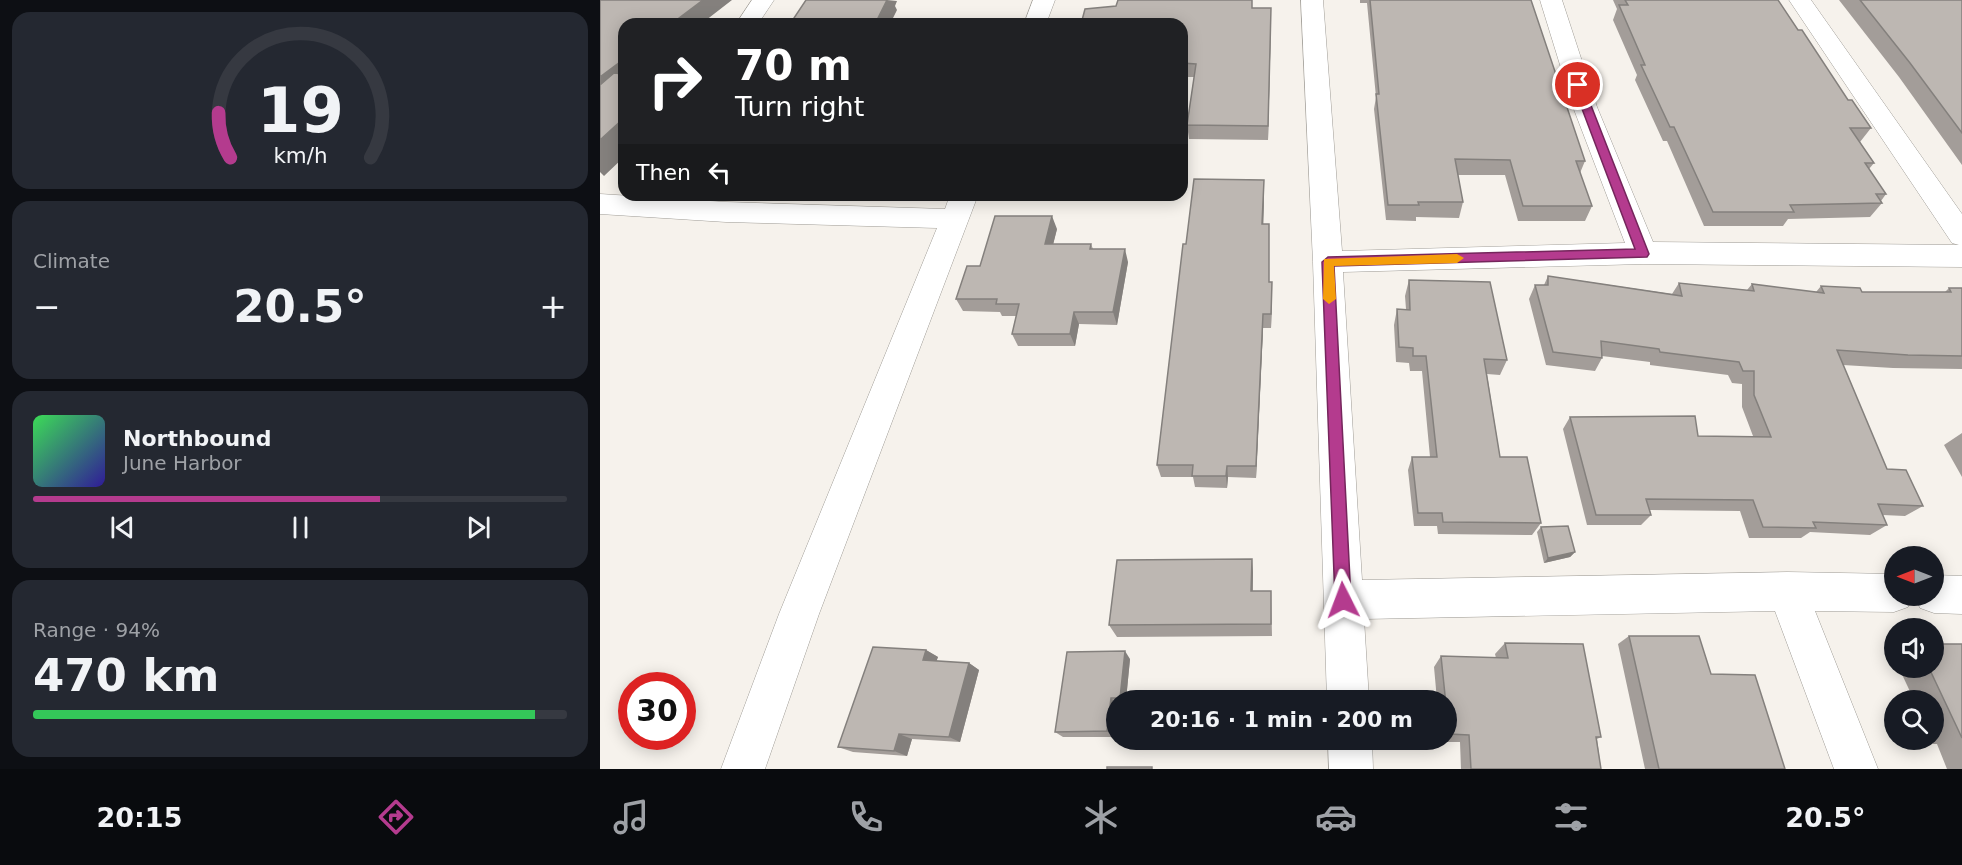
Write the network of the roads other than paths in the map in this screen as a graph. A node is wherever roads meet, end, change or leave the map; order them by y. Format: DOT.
graph roads {
  1 [pos="763,0"];
  2 [pos="1044,0"];
  3 [pos="1312,0"];
  4 [pos="1551,0"];
  5 [pos="1800,0"];
  6 [pos="751,18"];
  7 [pos="1037,18"];
  8 [pos="613,201"];
  9 [pos="959,207"];
  10 [pos="1962,236"];
  11 [pos="1643,254"];
  12 [pos="1962,256"];
  13 [pos="1328,262"];
  14 [pos="1787,591"];
  15 [pos="1884,593"];
  16 [pos="1944,594"];
  17 [pos="1962,595"];
  18 [pos="1343,600"];
  19 [pos="1348,690"];
  20 [pos="1351,750"];
  21 [pos="743,769"];
  22 [pos="1352,769"];
  23 [pos="1856,769"];
  1 -- 6 [label="street"];
  2 -- 7 [label="street"];
  3 -- 13 [label="street"];
  4 -- 11 [label="street"];
  5 -- 10 [label="street"];
  8 -- 9 [label="street"];
  9 -- 21 [label="street"];
  11 -- 12 [label="street"];
  11 -- 13 [label="street"];
  13 -- 18 [label="street"];
  14 -- 15 [label="street"];
  14 -- 18 [label="street"];
  14 -- 23 [label="street"];
  16 -- 17 [label="street"];
  18 -- 19 [label="street"];
  20 -- 22 [label="street"];
}
